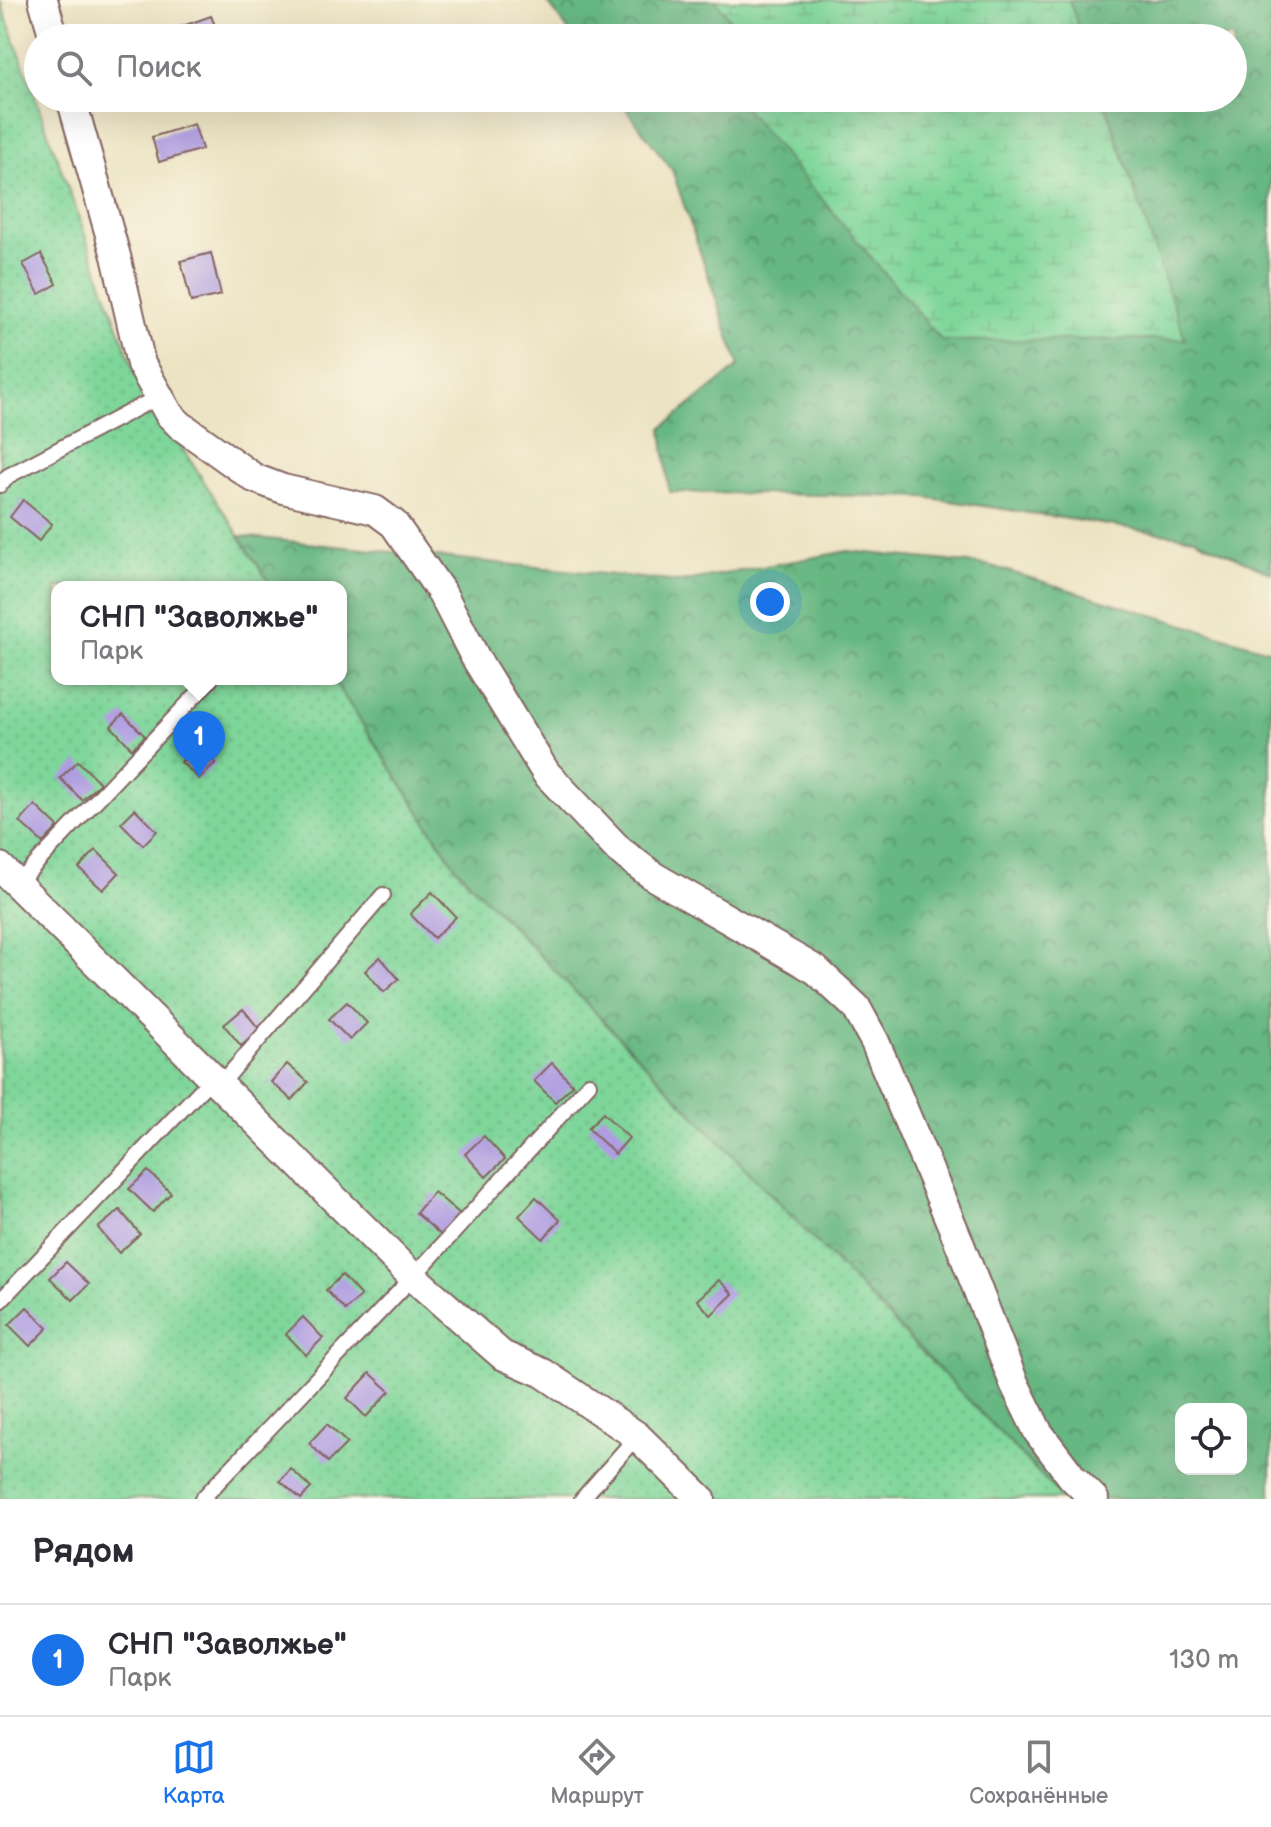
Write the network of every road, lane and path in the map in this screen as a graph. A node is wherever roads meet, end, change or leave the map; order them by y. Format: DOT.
graph roads {
  1 [pos="43,0"];
  2 [pos="50,24"];
  3 [pos="75,112"];
  4 [pos="160,396"];
  5 [pos="0,485"];
  6 [pos="205,685"];
  7 [pos="5,874"];
  8 [pos="383,895"];
  9 [pos="217,1080"];
  10 [pos="589,1084"];
  11 [pos="413,1277"];
  12 [pos="0,1301"];
  13 [pos="637,1436"];
  14 [pos="202,1499"];
  15 [pos="582,1499"];
  16 [pos="701,1499"];
  17 [pos="1094,1499"];
  1 -- 2 [label="street"];
  3 -- 4 [label="street"];
  4 -- 5 [label="lane"];
  4 -- 17 [label="street"];
  6 -- 7 [label="lane"];
  7 -- 9 [label="street"];
  8 -- 9 [label="lane"];
  9 -- 11 [label="street"];
  9 -- 12 [label="lane"];
  10 -- 11 [label="lane"];
  11 -- 13 [label="street"];
  11 -- 14 [label="lane"];
  13 -- 15 [label="lane"];
  13 -- 16 [label="street"];
}
